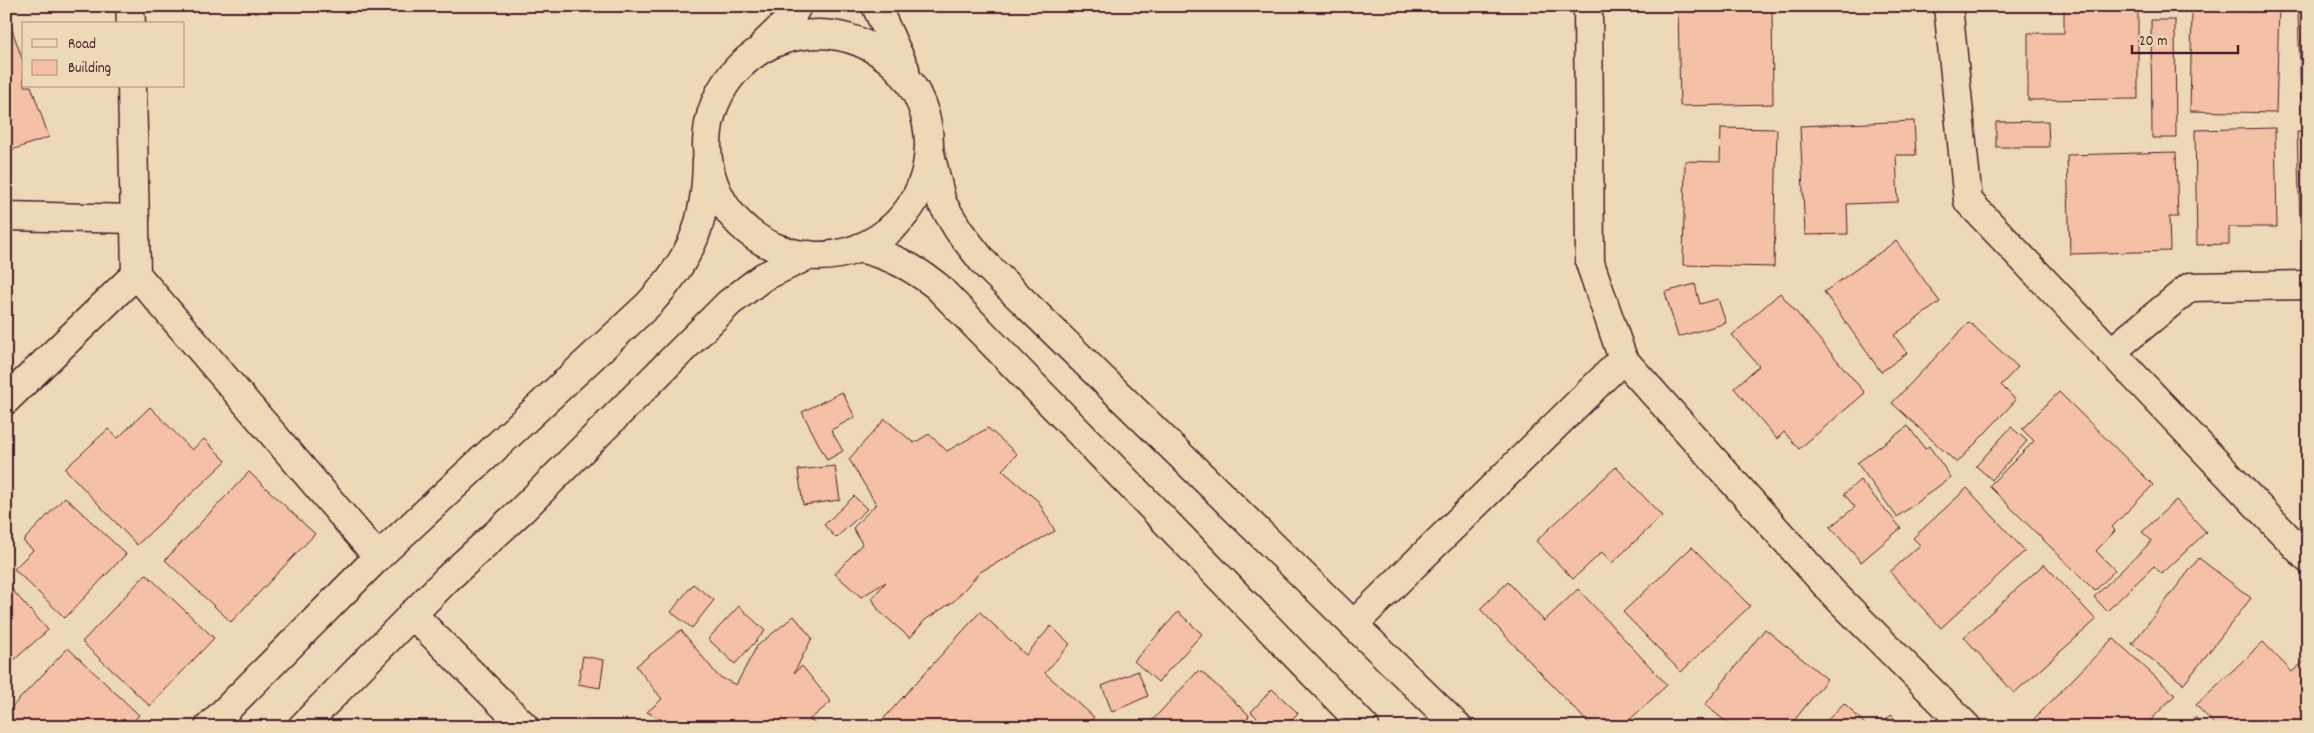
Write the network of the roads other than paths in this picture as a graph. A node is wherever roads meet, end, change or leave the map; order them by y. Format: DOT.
graph roads {
  1 [pos="130,6"];
  2 [pos="797,6"];
  3 [pos="876,6"];
  4 [pos="1588,6"];
  5 [pos="1948,6"];
  6 [pos="131,22"];
  7 [pos="756,52"];
  8 [pos="911,82"];
  9 [pos="132,88"];
  10 [pos="930,153"];
  11 [pos="707,160"];
  12 [pos="6,216"];
  13 [pos="135,219"];
  14 [pos="858,248"];
  15 [pos="809,255"];
  16 [pos="136,274"];
  17 [pos="2308,285"];
  18 [pos="2111,352"];
  19 [pos="1623,359"];
  20 [pos="6,400"];
  21 [pos="378,557"];
  22 [pos="2308,560"];
  23 [pos="412,614"];
  24 [pos="1354,624"];
  25 [pos="209,727"];
  26 [pos="302,727"];
  27 [pos="525,727"];
  28 [pos="1365,727"];
  29 [pos="1458,727"];
  30 [pos="1967,727"];
  1 -- 6 [label="street"];
  2 -- 7 [label="street"];
  3 -- 8 [label="street"];
  4 -- 19 [label="street"];
  5 -- 18 [label="street"];
  7 -- 8 [label="street"];
  7 -- 11 [label="street"];
  8 -- 10 [label="street"];
  9 -- 13 [label="street"];
  10 -- 14 [label="street"];
  10 -- 24 [label="street"];
  11 -- 15 [label="street"];
  11 -- 21 [label="street"];
  12 -- 13 [label="street"];
  13 -- 16 [label="street"];
  14 -- 15 [label="street"];
  14 -- 28 [label="street"];
  15 -- 23 [label="street"];
  16 -- 20 [label="street"];
  16 -- 21 [label="street"];
  17 -- 18 [label="street"];
  18 -- 22 [label="street"];
  19 -- 24 [label="street"];
  19 -- 30 [label="street"];
  21 -- 25 [label="street"];
  23 -- 26 [label="street"];
  23 -- 27 [label="street"];
  24 -- 29 [label="street"];
}
